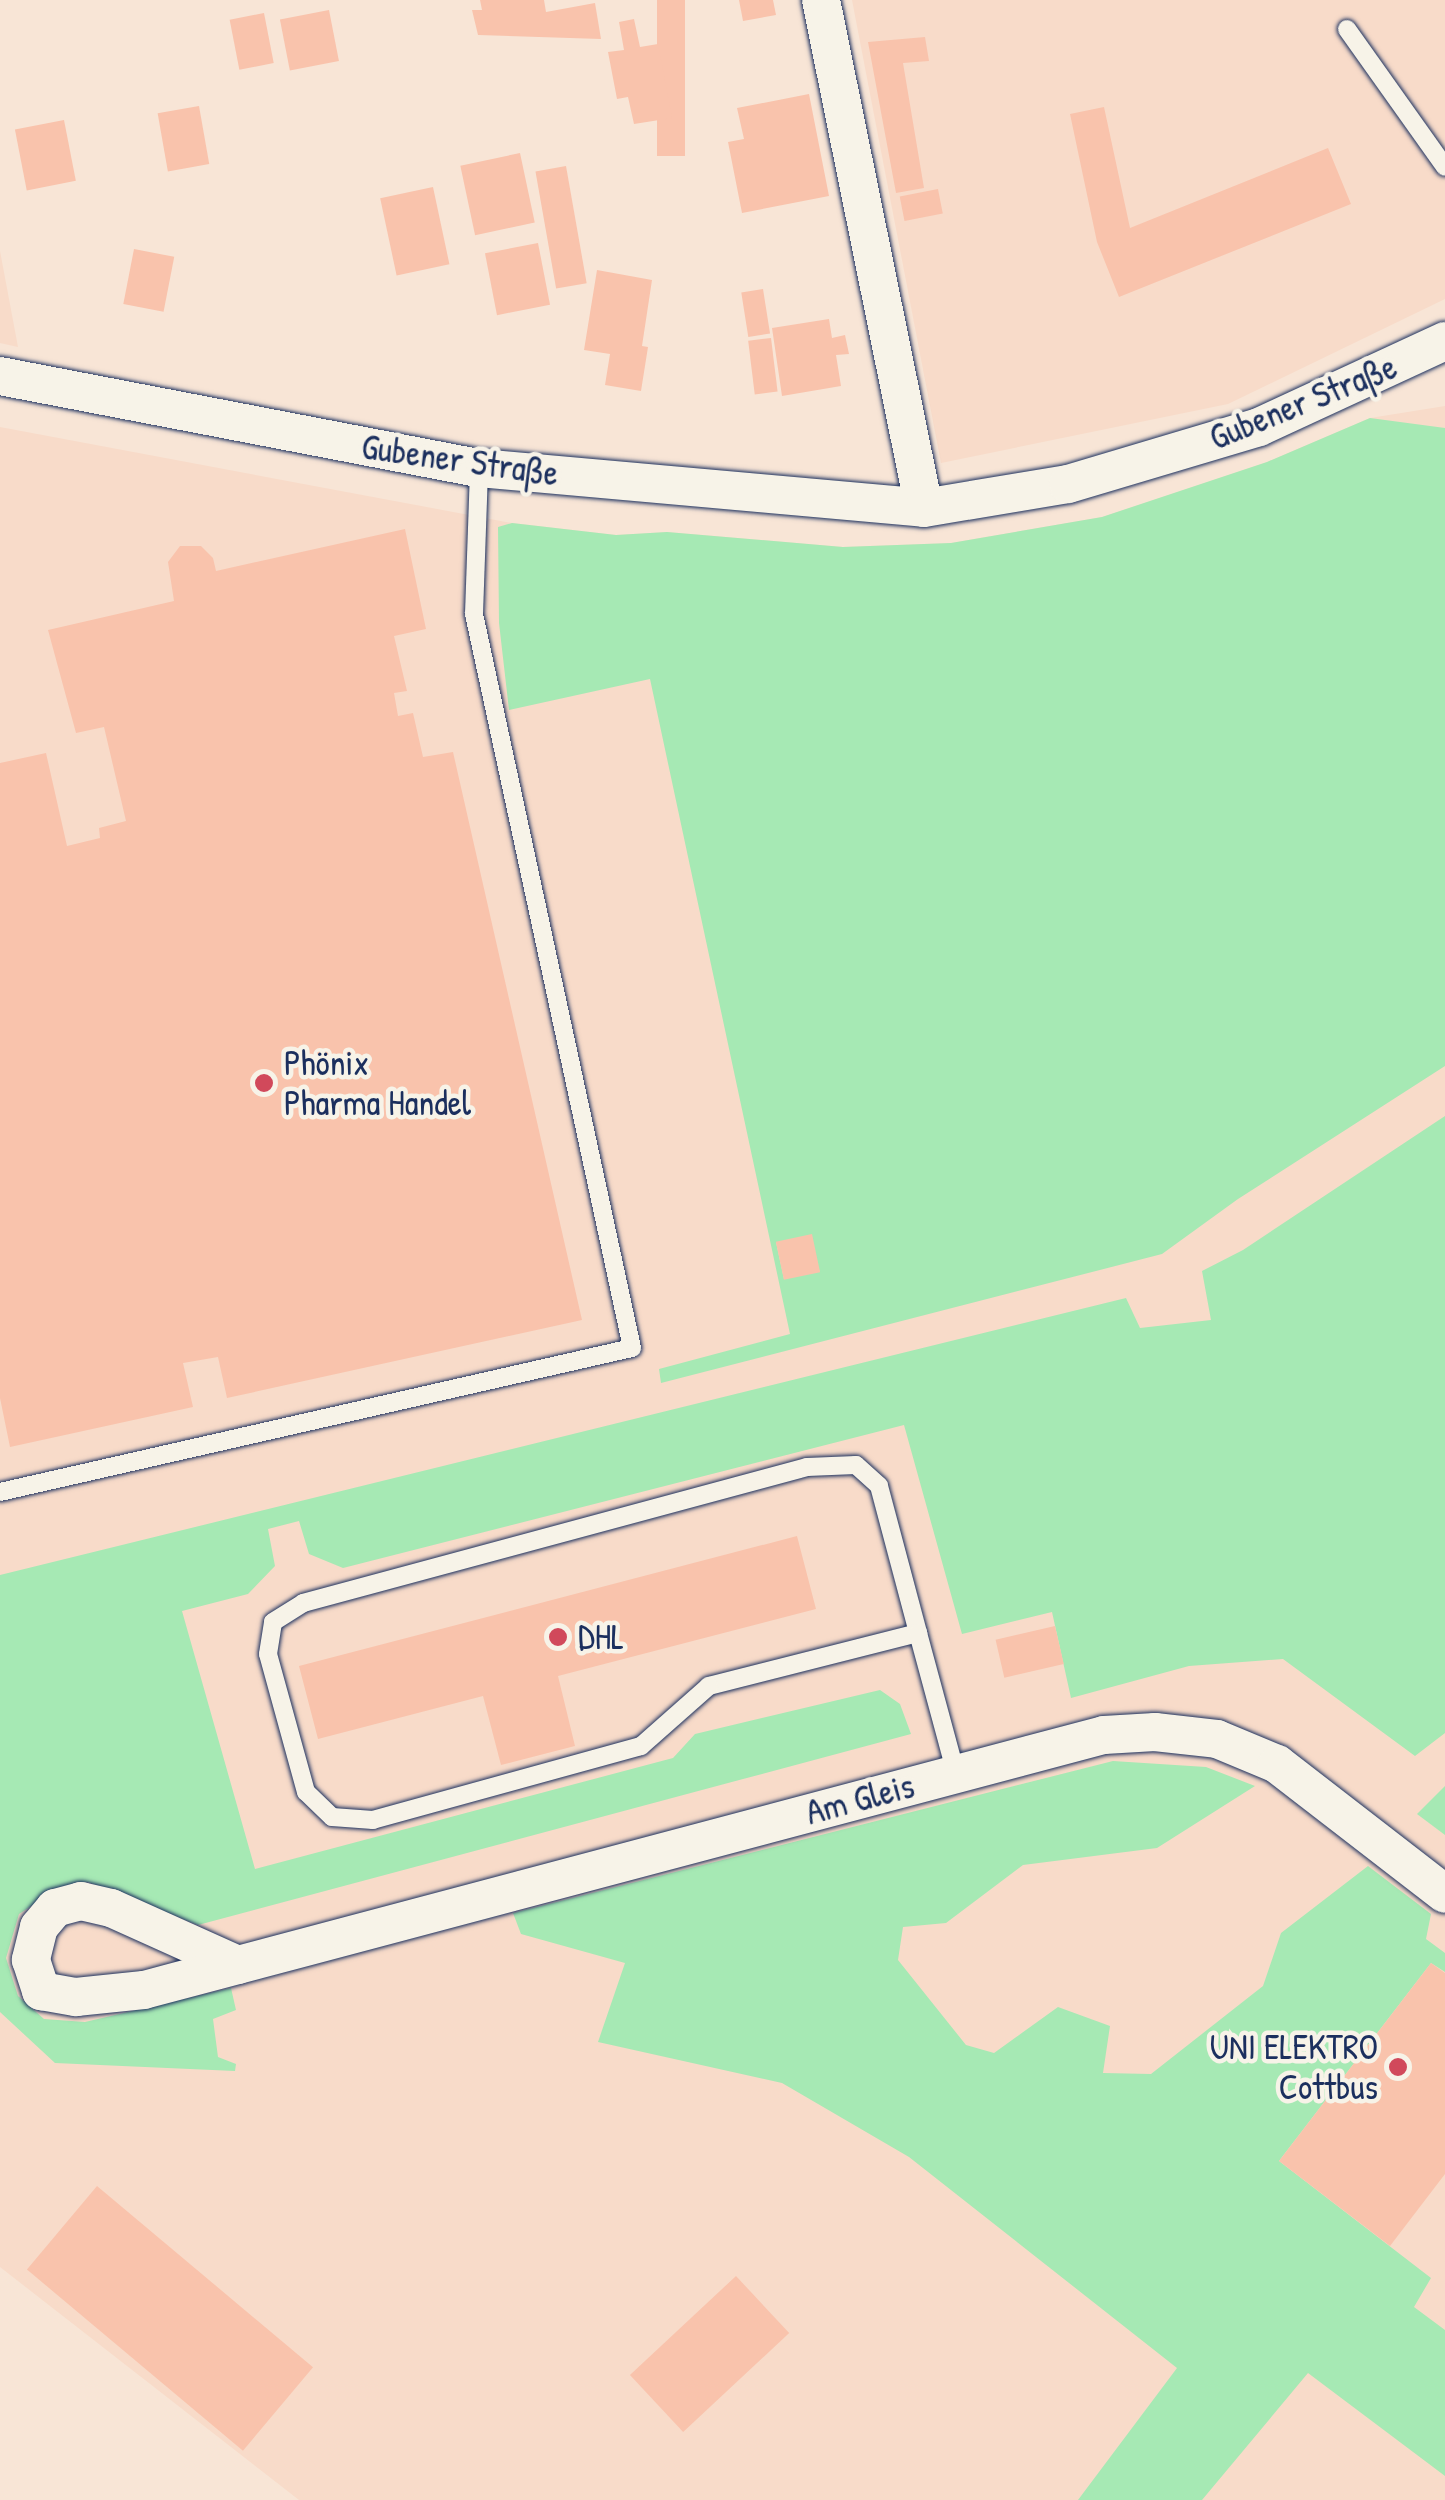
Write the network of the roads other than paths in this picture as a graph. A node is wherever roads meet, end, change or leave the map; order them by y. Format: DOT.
graph roads {
  1 [pos="821,0"];
  2 [pos="1346,29"];
  3 [pos="1445,168"];
  4 [pos="1445,341"];
  5 [pos="0,376"];
  6 [pos="479,468"];
  7 [pos="924,508"];
  8 [pos="0,1492"];
  9 [pos="918,1633"];
  10 [pos="956,1774"];
  11 [pos="1445,1894"];
  12 [pos="238,1964"];
  1 -- 7 [label="street"];
  2 -- 3 [label="lane"];
  4 -- 7 [label="street, Gubener Straße"];
  5 -- 6 [label="street, Gubener Straße"];
  6 -- 7 [label="street, Gubener Straße"];
  6 -- 8 [label="lane"];
  9 -- 9 [label="lane"];
  9 -- 10 [label="lane"];
  10 -- 11 [label="street, Am Gleis"];
  10 -- 12 [label="street, Am Gleis"];
  12 -- 12 [label="street, Am Gleis"];
}
